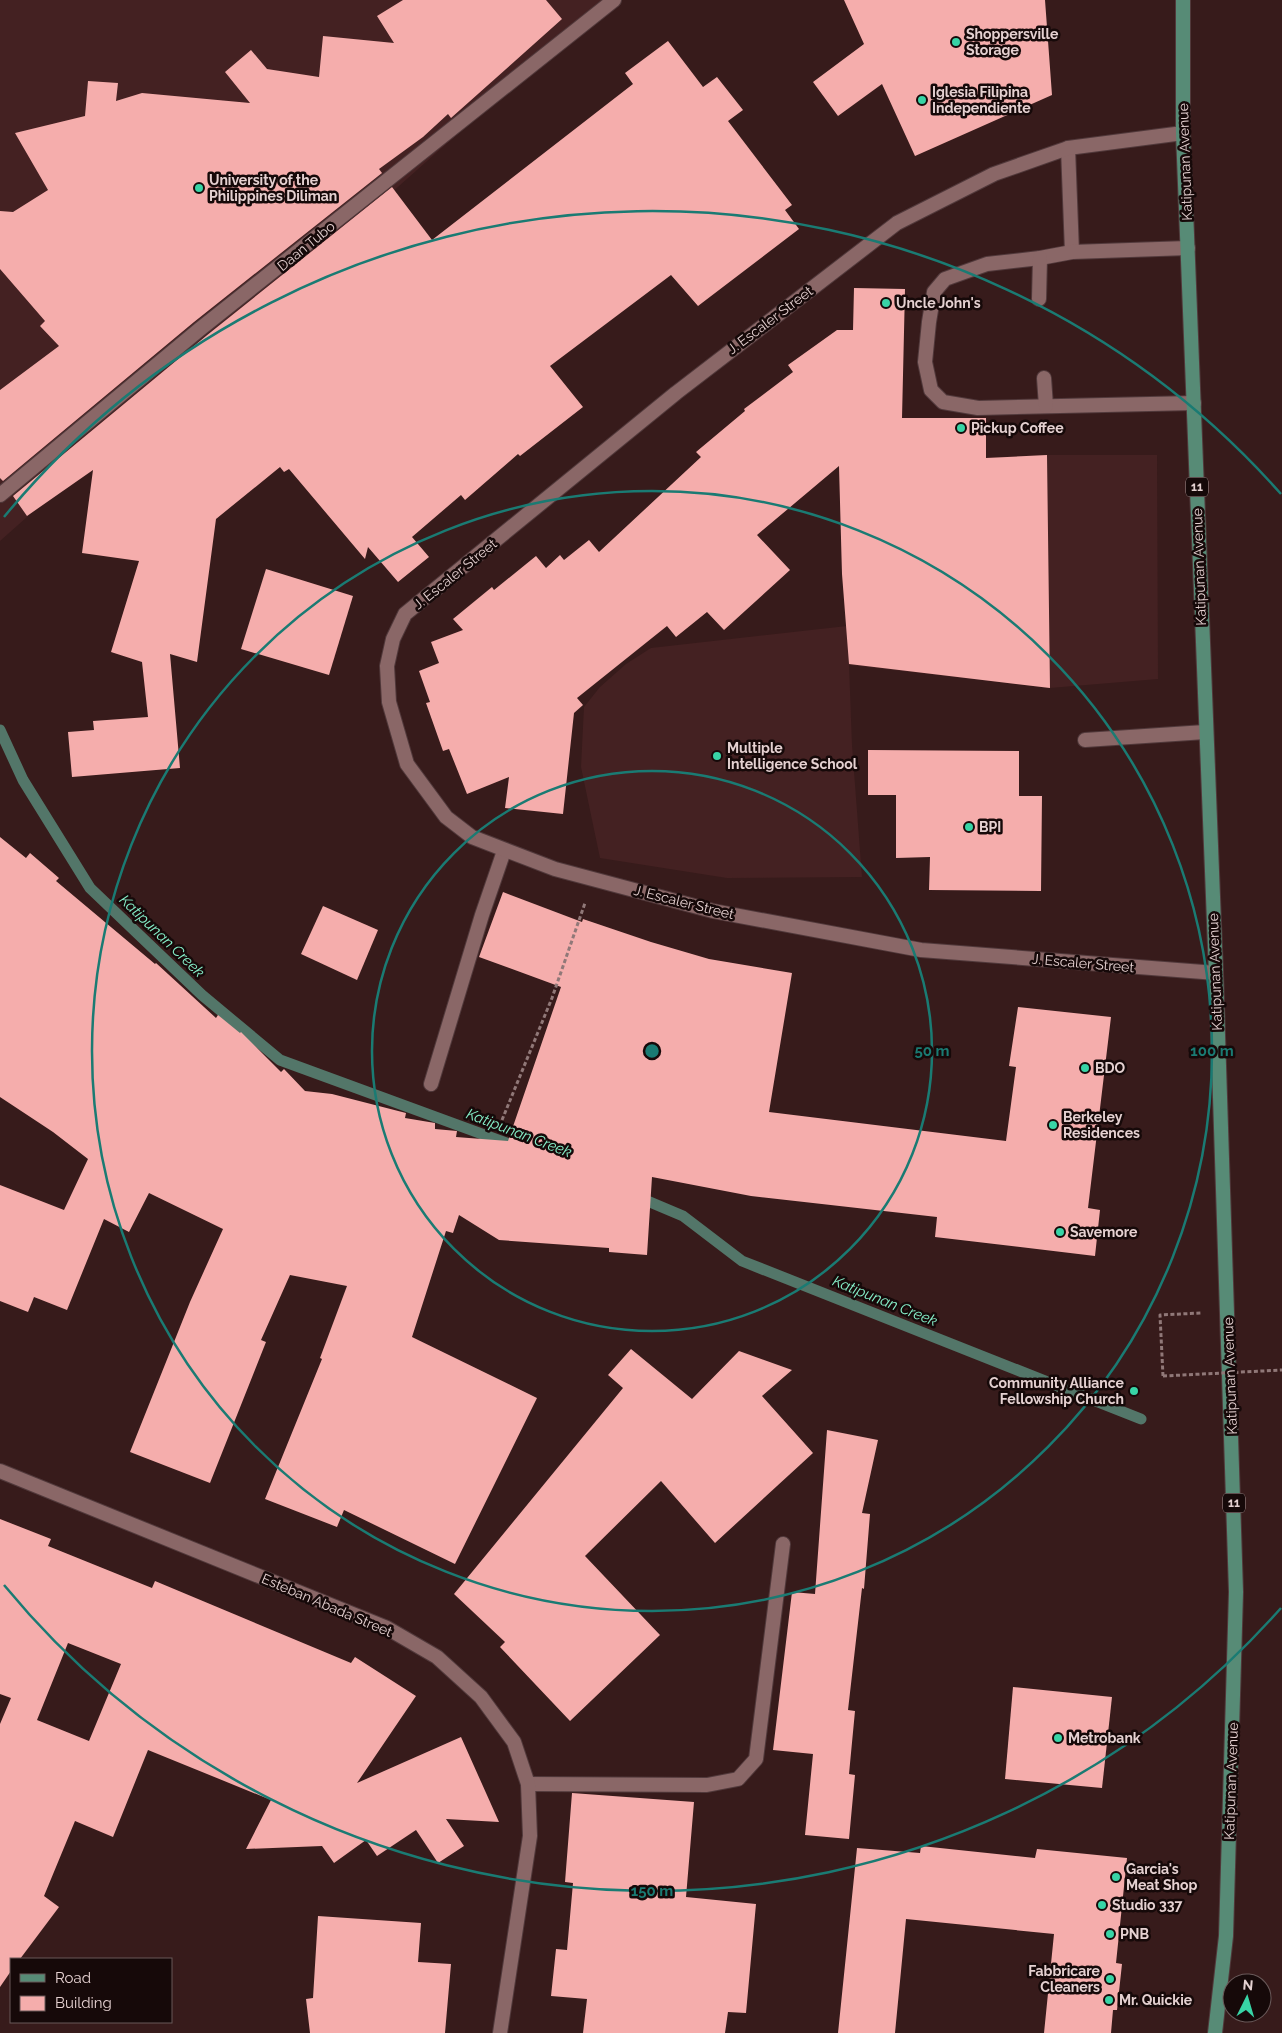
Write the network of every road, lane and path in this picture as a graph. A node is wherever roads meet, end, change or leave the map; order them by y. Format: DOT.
graph roads {
  1 [pos="614,0"];
  2 [pos="1183,0"];
  3 [pos="1183,133"];
  4 [pos="1068,148"];
  5 [pos="1188,248"];
  6 [pos="1072,252"];
  7 [pos="1040,258"];
  8 [pos="1039,299"];
  9 [pos="1044,378"];
  10 [pos="1194,403"];
  11 [pos="1046,406"];
  12 [pos="0,495"];
  13 [pos="1204,732"];
  14 [pos="1085,740"];
  15 [pos="504,851"];
  16 [pos="594,878"];
  17 [pos="1216,973"];
  18 [pos="431,1084"];
  19 [pos="502,1120"];
  20 [pos="1227,1312"];
  21 [pos="1282,1370"];
  22 [pos="0,1470"];
  23 [pos="783,1544"];
  24 [pos="528,1784"];
  25 [pos="500,2033"];
  26 [pos="1215,2033"];
  1 -- 12 [label="street, Daan Tubo"];
  2 -- 3 [label="main road, Katipunan Avenue / 11"];
  3 -- 4 [label="street, J. Escaler Street"];
  3 -- 5 [label="main road, Katipunan Avenue / 11"];
  4 -- 6 [label="street"];
  4 -- 15 [label="street, J. Escaler Street"];
  5 -- 6 [label="street"];
  5 -- 10 [label="main road, Katipunan Avenue / 11"];
  6 -- 7 [label="street"];
  7 -- 8 [label="street"];
  7 -- 11 [label="street"];
  9 -- 11 [label="street"];
  10 -- 11 [label="street"];
  10 -- 13 [label="main road, Katipunan Avenue / 11"];
  13 -- 14 [label="street"];
  13 -- 17 [label="main road, Katipunan Avenue / 11"];
  15 -- 16 [label="street, J. Escaler Street"];
  15 -- 18 [label="street"];
  16 -- 17 [label="street, J. Escaler Street"];
  16 -- 19 [label="path"];
  17 -- 20 [label="main road, Katipunan Avenue / 11"];
  20 -- 21 [label="path, bridge"];
  20 -- 26 [label="main road, Katipunan Avenue / 11"];
  22 -- 24 [label="street, Esteban Abada Street"];
  23 -- 24 [label="street"];
  24 -- 25 [label="street, Esteban Abada Street"];
}
